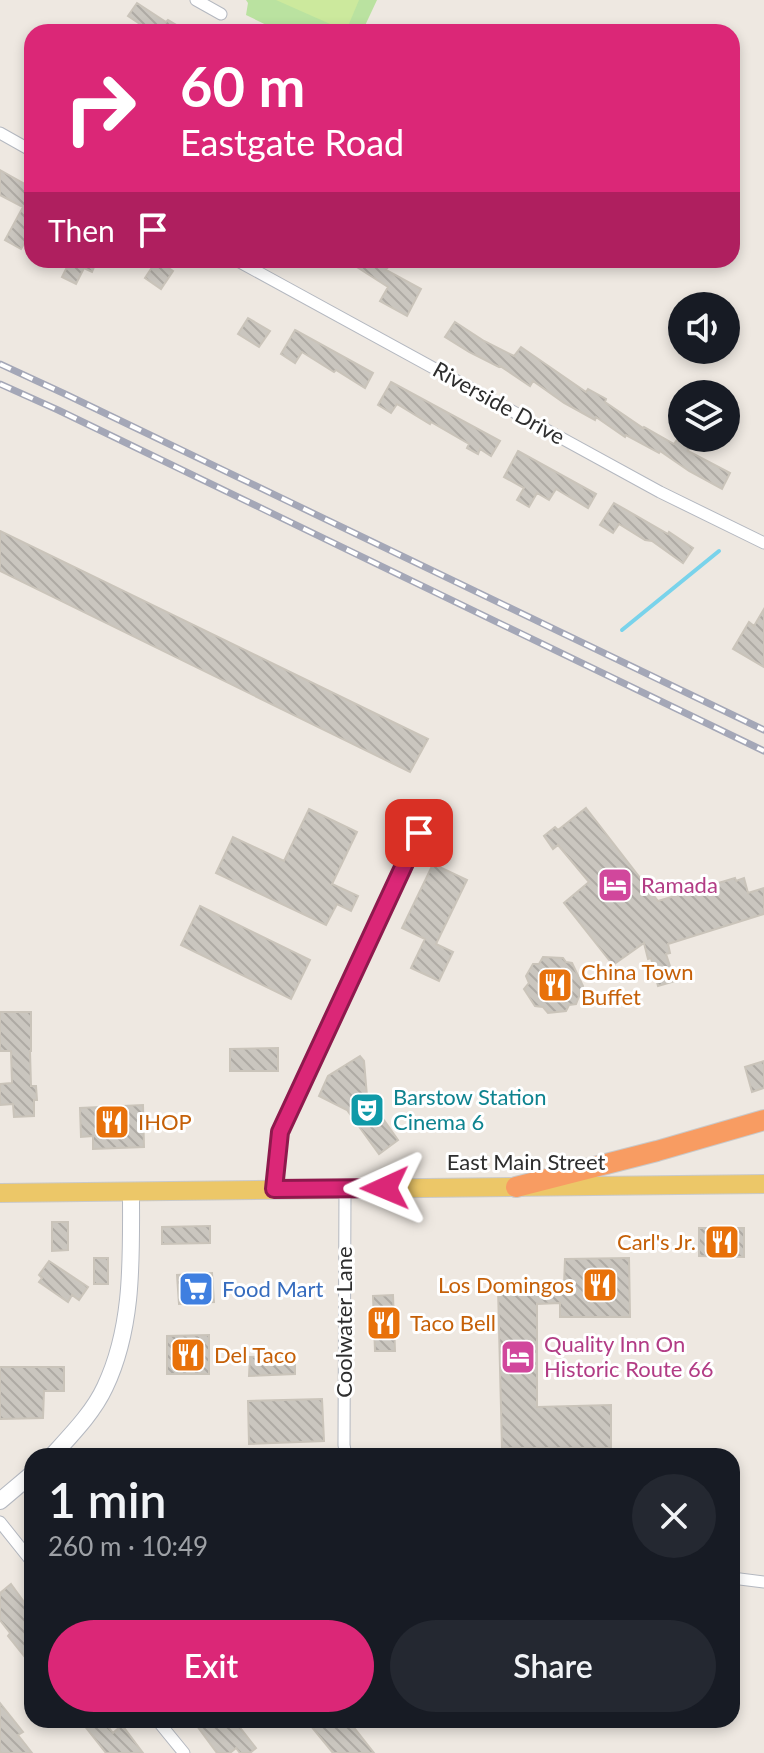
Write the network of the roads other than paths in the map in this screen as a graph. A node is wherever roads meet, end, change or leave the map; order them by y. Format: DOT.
graph roads {
  1 [pos="196,0"];
  2 [pos="221,14"];
  3 [pos="0,133"];
  4 [pos="24,146"];
  5 [pos="251,268"];
  6 [pos="764,543"];
  7 [pos="419,833"];
  8 [pos="764,1120"];
  9 [pos="764,1184"];
  10 [pos="516,1187"];
  11 [pos="274,1189"];
  12 [pos="345,1189"];
  13 [pos="131,1192"];
  14 [pos="0,1193"];
  15 [pos="59,1448"];
  16 [pos="345,1448"];
  17 [pos="24,1481"];
  18 [pos="0,1501"];
  19 [pos="0,1522"];
  20 [pos="24,1552"];
  21 [pos="740,1579"];
  22 [pos="764,1582"];
  23 [pos="164,1728"];
  24 [pos="184,1753"];
  1 -- 2 [label="street"];
  3 -- 4 [label="street"];
  5 -- 6 [label="street, Riverside Drive"];
  7 -- 11 [label="street"];
  8 -- 10 [label="highway"];
  9 -- 10 [label="main road, East Main Street"];
  10 -- 12 [label="main road, East Main Street"];
  11 -- 12 [label="main road, East Main Street"];
  11 -- 13 [label="main road, East Main Street"];
  12 -- 16 [label="street, Coolwater Lane"];
  13 -- 14 [label="main road, East Main Street"];
  13 -- 15 [label="main road"];
  17 -- 18 [label="main road"];
  19 -- 20 [label="street"];
  21 -- 22 [label="street"];
  23 -- 24 [label="street"];
}
